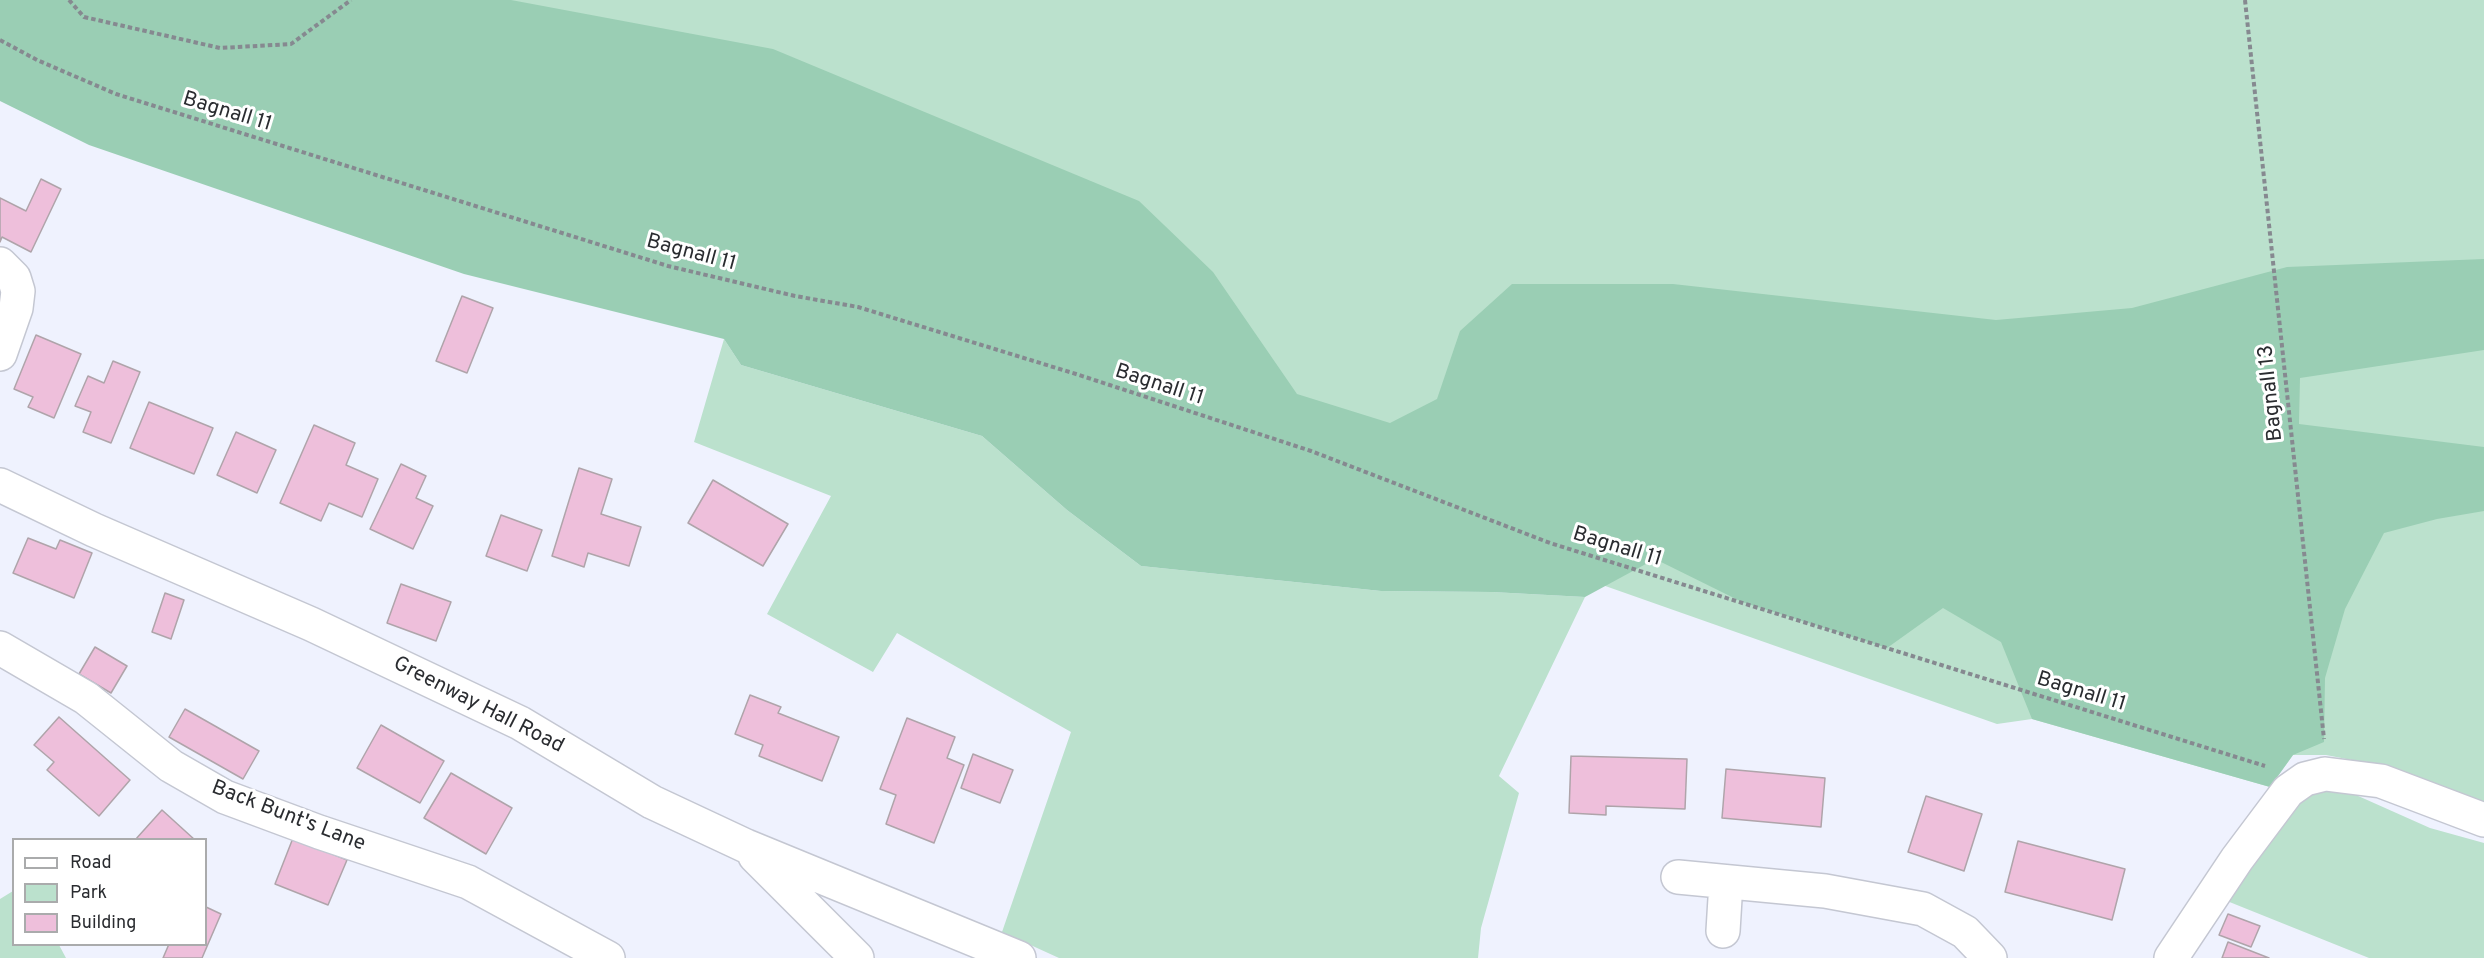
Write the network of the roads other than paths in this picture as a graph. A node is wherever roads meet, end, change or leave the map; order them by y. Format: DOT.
graph roads {
  1 [pos="0,264"];
  2 [pos="0,354"];
  3 [pos="0,485"];
  4 [pos="0,648"];
  5 [pos="2484,820"];
  6 [pos="746,846"];
  7 [pos="1678,877"];
  8 [pos="1726,882"];
  9 [pos="1723,931"];
  10 [pos="608,958"];
  11 [pos="857,958"];
  12 [pos="1019,958"];
  13 [pos="1990,958"];
  14 [pos="2171,958"];
  1 -- 2 [label="street"];
  3 -- 6 [label="street, Greenway Hall Road"];
  4 -- 10 [label="street, Back Bunt's Lane"];
  5 -- 14 [label="street"];
  6 -- 11 [label="street"];
  6 -- 12 [label="street, Greenway Hall Road"];
  7 -- 8 [label="street"];
  8 -- 9 [label="street"];
  8 -- 13 [label="street"];
}
